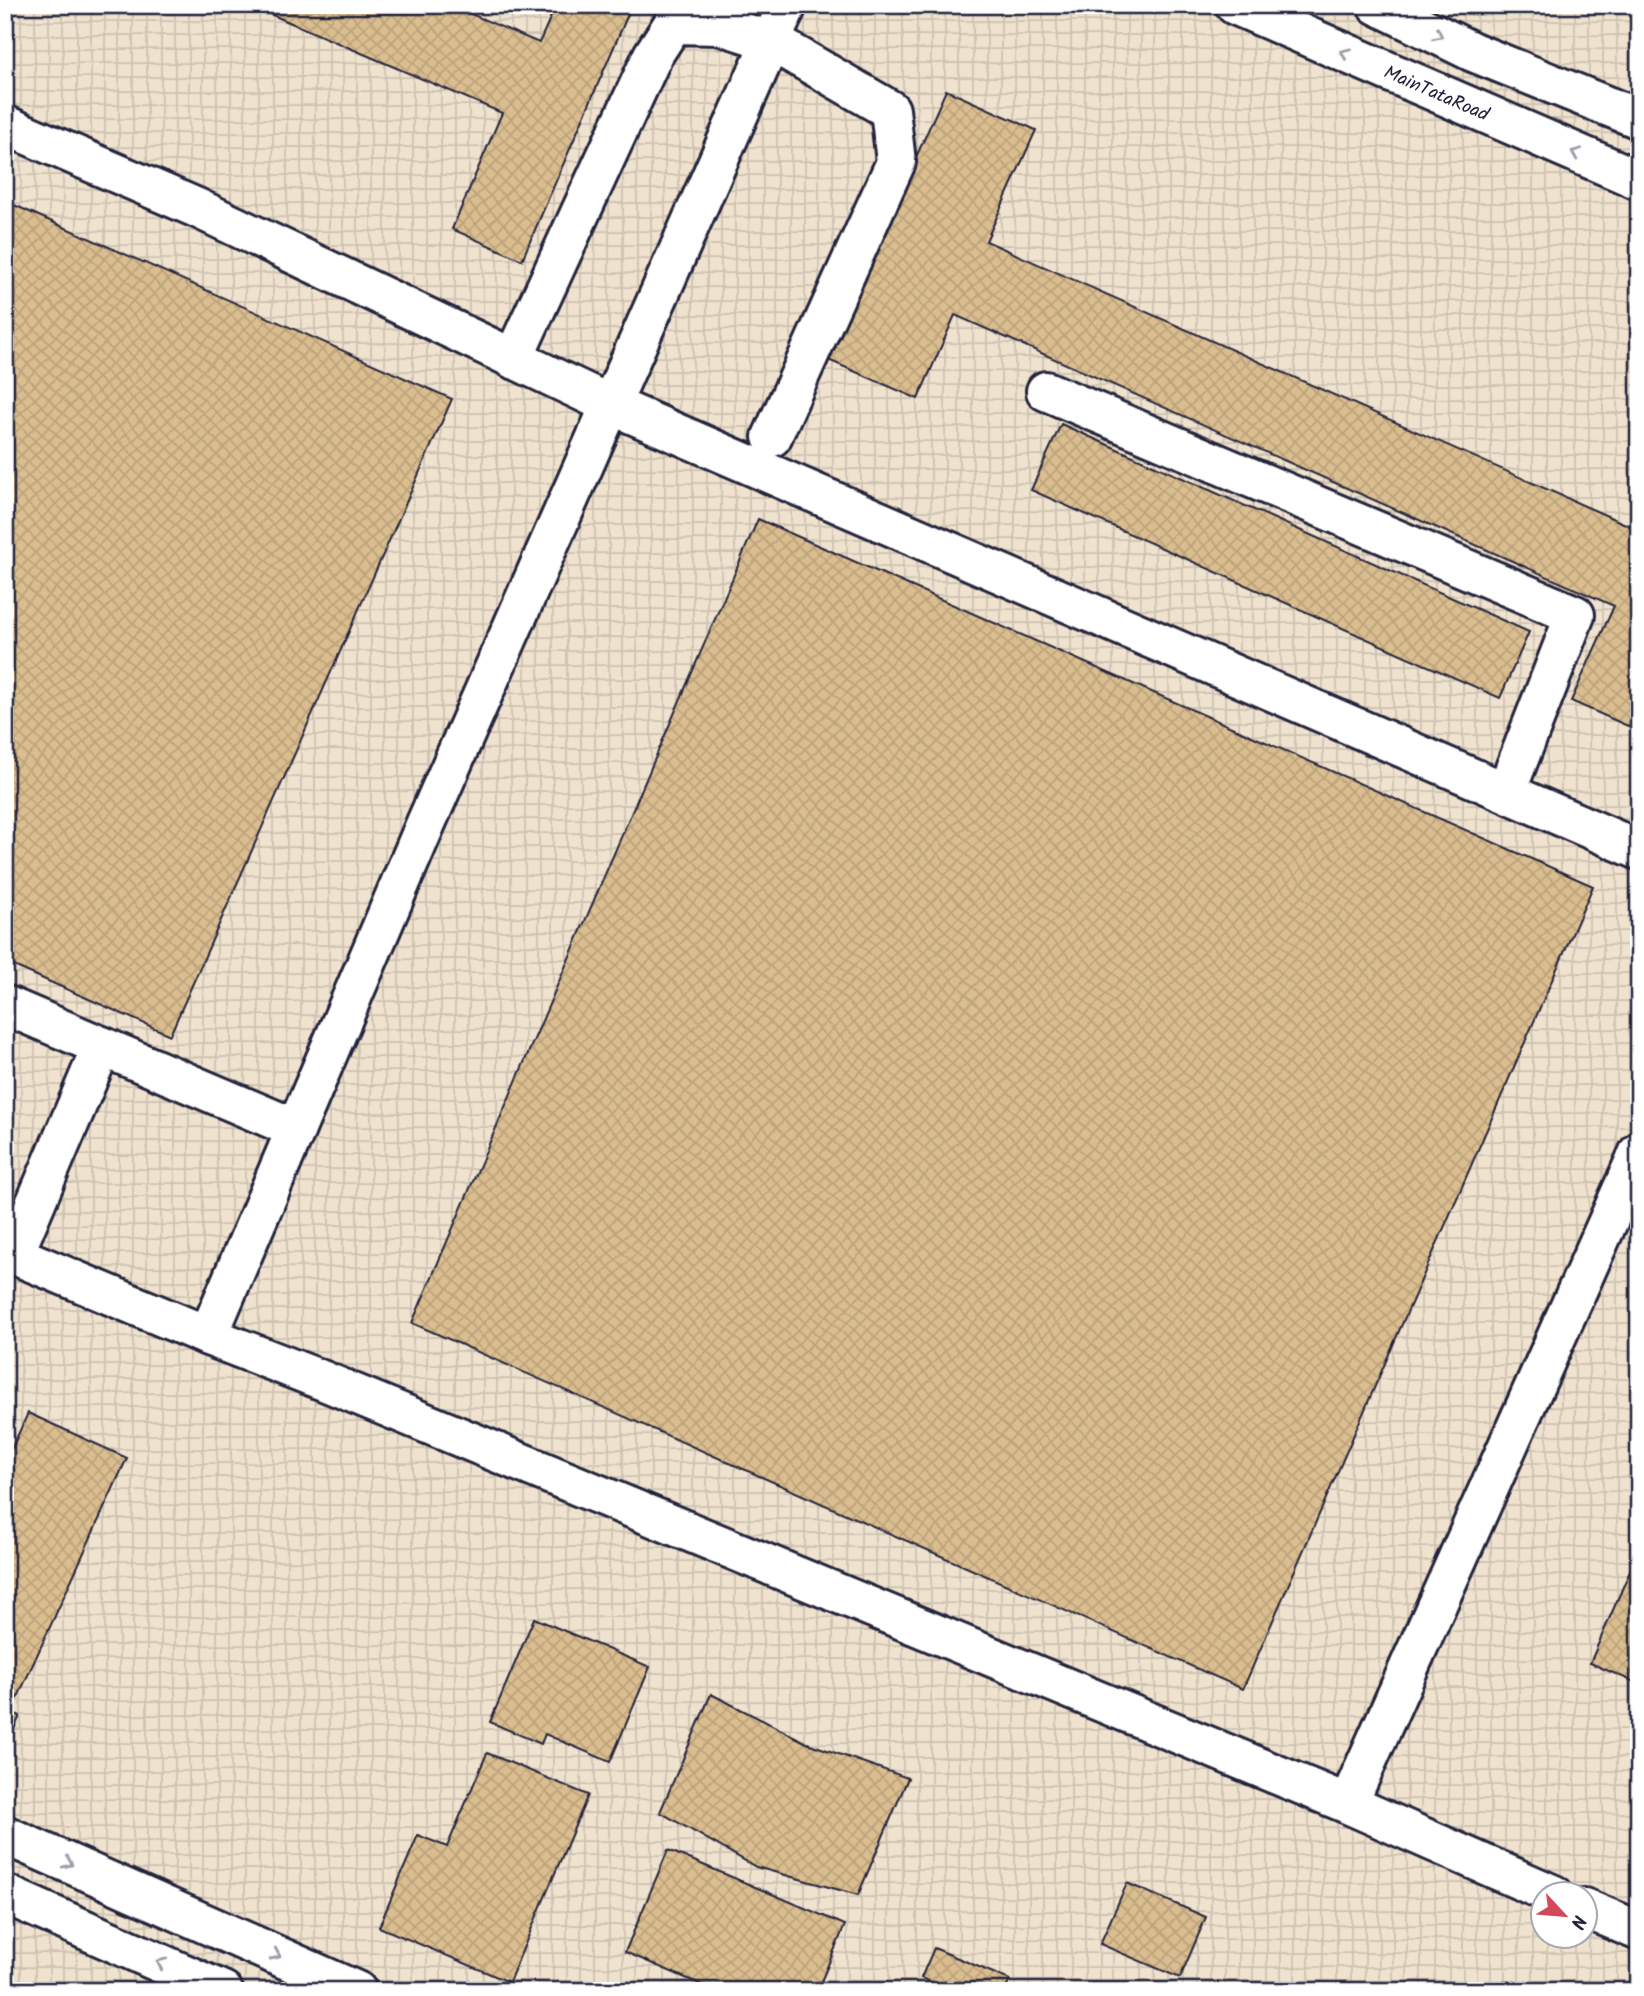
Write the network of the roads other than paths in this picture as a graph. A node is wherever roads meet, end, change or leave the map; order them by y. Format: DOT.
graph roads {
  1 [pos="787,5"];
  2 [pos="1235,5"];
  3 [pos="1377,5"];
  4 [pos="771,41"];
  5 [pos="1639,119"];
  6 [pos="5,125"];
  7 [pos="1639,180"];
  8 [pos="513,359"];
  9 [pos="1046,391"];
  10 [pos="609,404"];
  11 [pos="772,437"];
  12 [pos="1506,792"];
  13 [pos="1639,850"];
  14 [pos="5,1005"];
  15 [pos="102,1046"];
  16 [pos="296,1129"];
  17 [pos="1639,1152"];
  18 [pos="9,1252"];
  19 [pos="208,1336"];
  20 [pos="1348,1804"];
  21 [pos="5,1835"];
  22 [pos="1528,1884"];
  23 [pos="5,1894"];
  24 [pos="1598,1914"];
  25 [pos="1639,1931"];
  26 [pos="223,1991"];
  27 [pos="357,1991"];
  1 -- 4 [label="street"];
  7 -- 2 [label="street, MainTataRoad, one-way"];
  3 -- 5 [label="street, one-way"];
  4 -- 8 [label="street"];
  4 -- 10 [label="street"];
  4 -- 11 [label="street"];
  6 -- 8 [label="street"];
  8 -- 10 [label="street"];
  9 -- 12 [label="street"];
  10 -- 12 [label="street"];
  10 -- 16 [label="street"];
  12 -- 13 [label="street"];
  14 -- 15 [label="street"];
  15 -- 16 [label="street"];
  15 -- 18 [label="street"];
  16 -- 19 [label="street"];
  17 -- 20 [label="street"];
  18 -- 19 [label="street"];
  19 -- 20 [label="street"];
  20 -- 22 [label="street"];
  21 -- 27 [label="street, one-way"];
  26 -- 23 [label="street, one-way"];
  24 -- 25 [label="street"];
}
